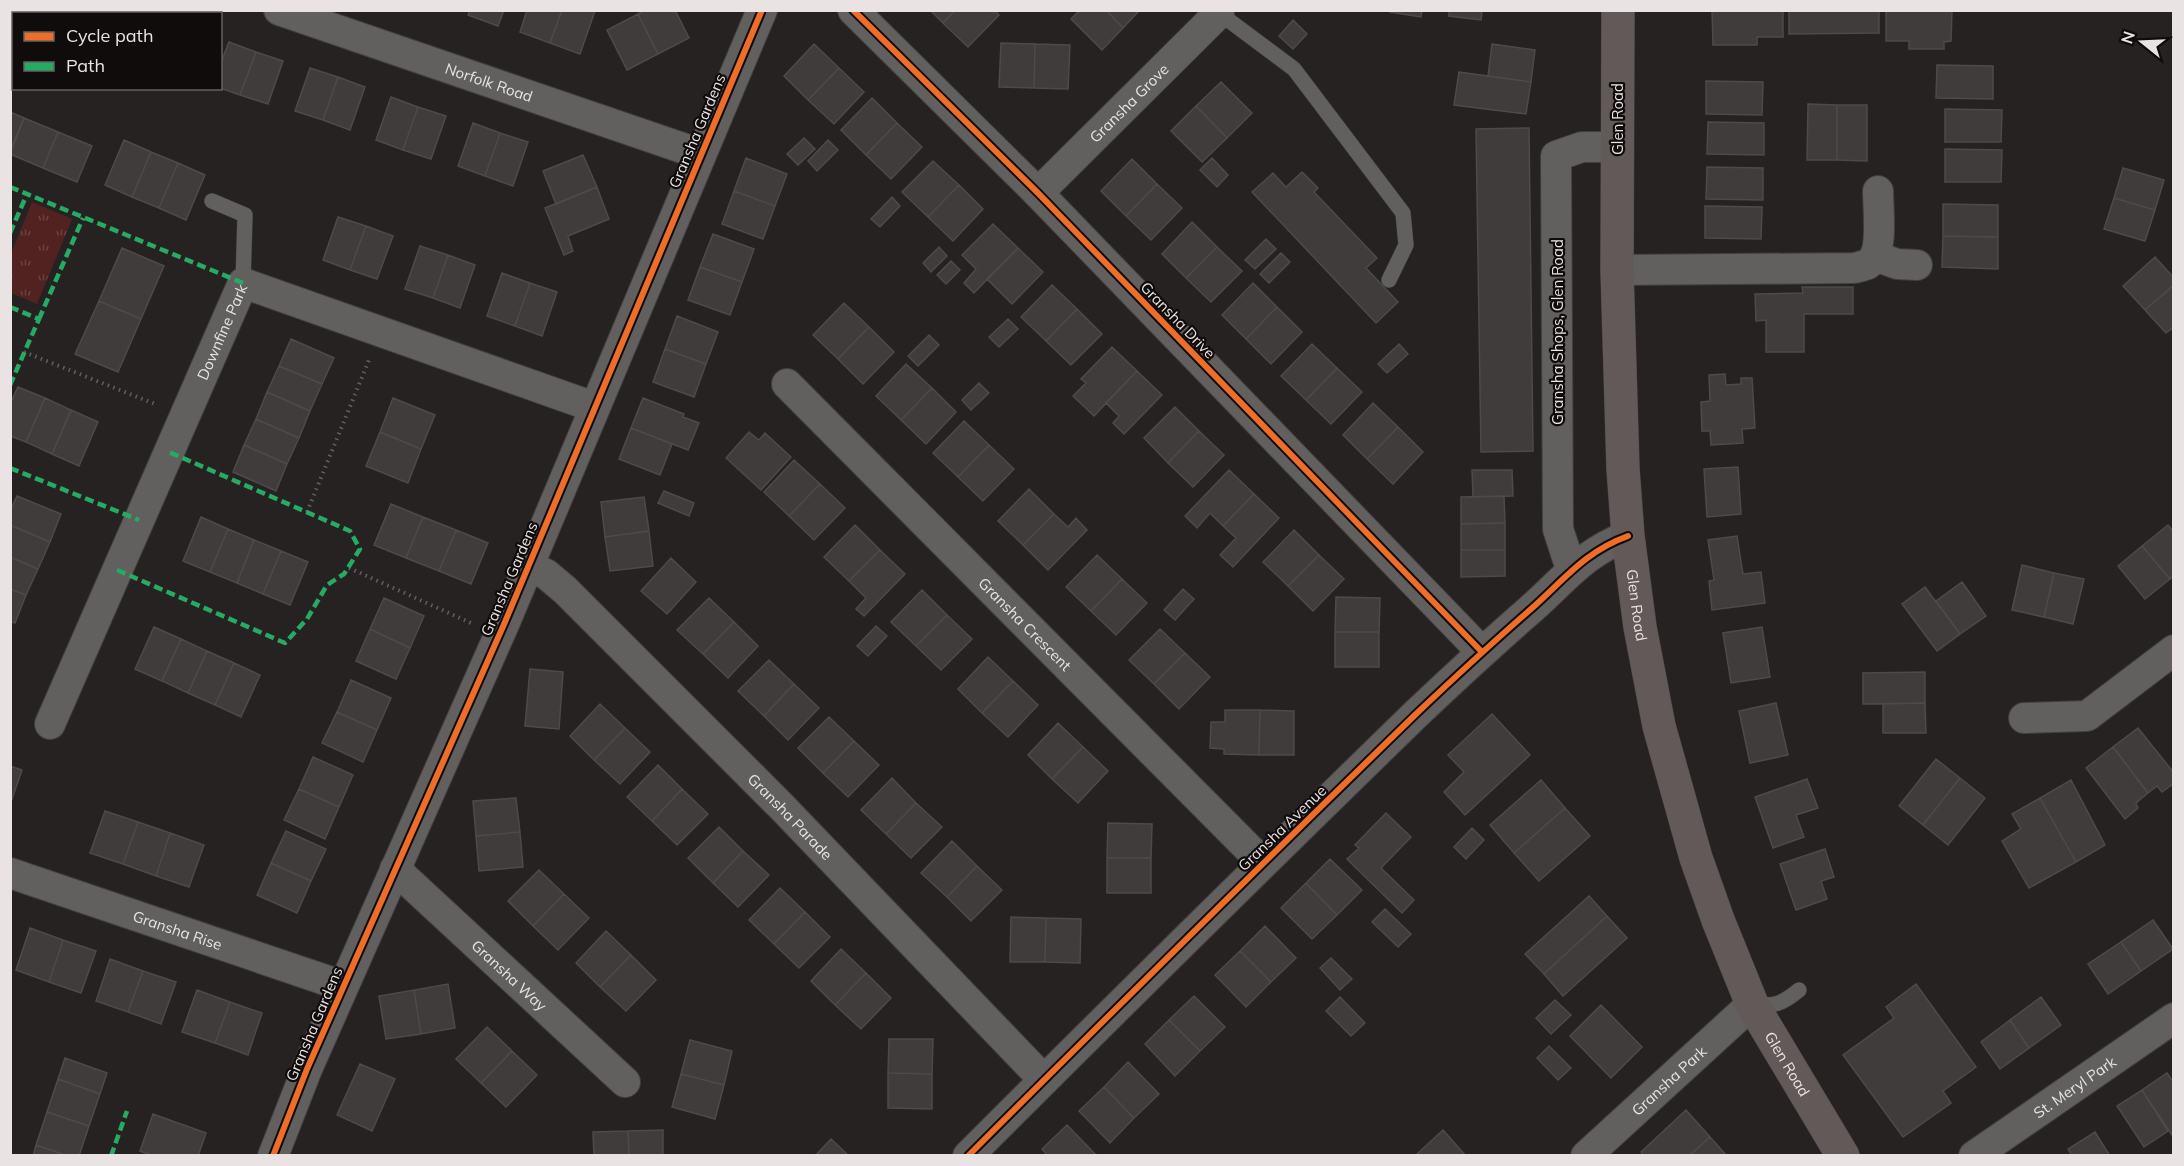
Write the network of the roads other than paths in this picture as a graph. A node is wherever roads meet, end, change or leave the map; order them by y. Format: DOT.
graph roads {
  1 [pos="279,10"];
  2 [pos="762,10"];
  3 [pos="853,10"];
  4 [pos="1618,10"];
  5 [pos="1219,13"];
  6 [pos="1617,147"];
  7 [pos="700,154"];
  8 [pos="1878,191"];
  9 [pos="1038,193"];
  10 [pos="213,201"];
  11 [pos="1875,256"];
  12 [pos="1917,265"];
  13 [pos="1617,270"];
  14 [pos="1389,280"];
  15 [pos="243,283"];
  16 [pos="787,384"];
  17 [pos="594,407"];
  18 [pos="1628,536"];
  19 [pos="528,566"];
  20 [pos="1571,569"];
  21 [pos="2174,650"];
  22 [pos="1481,651"];
  23 [pos="2024,718"];
  24 [pos="50,724"];
  25 [pos="1263,863"];
  26 [pos="395,869"];
  27 [pos="10,873"];
  28 [pos="343,986"];
  29 [pos="1799,990"];
  30 [pos="1752,1004"];
  31 [pos="2174,1018"];
  32 [pos="1044,1080"];
  33 [pos="625,1082"];
  34 [pos="273,1155"];
  35 [pos="968,1155"];
  36 [pos="1586,1155"];
  37 [pos="1843,1155"];
  38 [pos="1974,1155"];
  1 -- 7 [label="street, Norfolk Road"];
  2 -- 7 [label="street, Gransha Gardens"];
  3 -- 9 [label="street, Gransha Drive"];
  4 -- 6 [label="main road, Glen Road"];
  5 -- 9 [label="street, Gransha Grove"];
  5 -- 14 [label="lane"];
  6 -- 13 [label="main road, Glen Road"];
  6 -- 20 [label="street, Gransha Shops, Glen Road"];
  7 -- 17 [label="street, Gransha Gardens"];
  8 -- 11 [label="street"];
  9 -- 22 [label="street, Gransha Drive"];
  10 -- 15 [label="lane"];
  11 -- 12 [label="street"];
  11 -- 13 [label="street"];
  13 -- 18 [label="main road, Glen Road"];
  15 -- 17 [label="street, Downfine Park"];
  15 -- 24 [label="street, Downfine Park"];
  16 -- 25 [label="street, Gransha Crescent"];
  17 -- 19 [label="street, Gransha Gardens"];
  18 -- 20 [label="street, Gransha Avenue"];
  18 -- 30 [label="main road, Glen Road"];
  19 -- 26 [label="street, Gransha Gardens"];
  19 -- 32 [label="street, Gransha Parade"];
  20 -- 22 [label="street, Gransha Avenue"];
  21 -- 23 [label="street"];
  22 -- 25 [label="street, Gransha Avenue"];
  25 -- 32 [label="street, Gransha Avenue"];
  26 -- 28 [label="street, Gransha Gardens"];
  26 -- 33 [label="street, Gransha Way"];
  27 -- 28 [label="street, Gransha Rise"];
  28 -- 34 [label="street, Gransha Gardens"];
  29 -- 30 [label="lane"];
  30 -- 36 [label="street, Gransha Park"];
  30 -- 37 [label="main road, Glen Road"];
  31 -- 38 [label="street, St. Meryl Park"];
  32 -- 35 [label="street, Gransha Avenue"];
}
